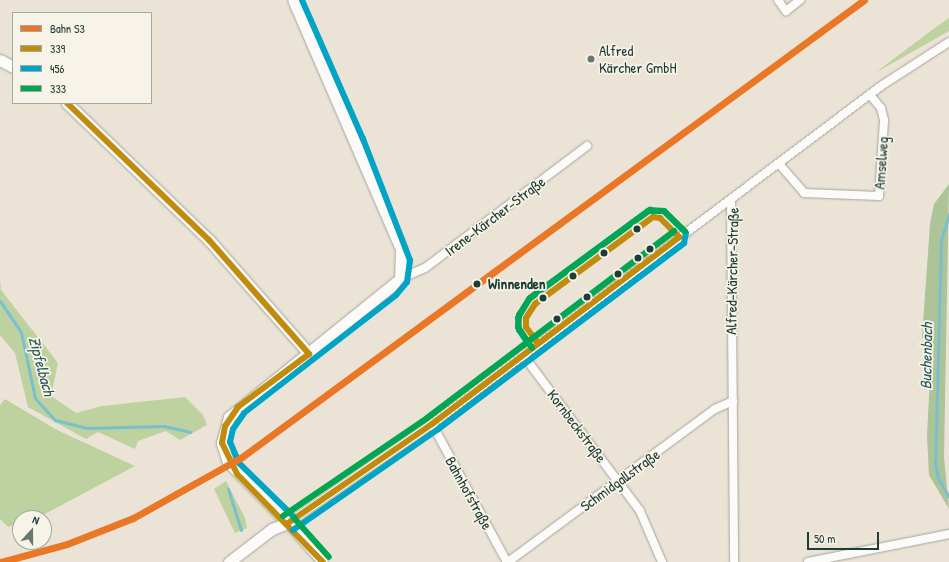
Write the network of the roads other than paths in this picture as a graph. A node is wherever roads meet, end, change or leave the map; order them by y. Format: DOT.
graph roads {
  1 [pos="293,0"];
  2 [pos="778,0"];
  3 [pos="800,0"];
  4 [pos="949,42"];
  5 [pos="0,60"];
  6 [pos="12,66"];
  7 [pos="870,95"];
  8 [pos="68,104"];
  9 [pos="587,146"];
  10 [pos="780,165"];
  11 [pos="731,202"];
  12 [pos="400,279"];
  13 [pos="309,354"];
  14 [pos="523,355"];
  15 [pos="733,401"];
  16 [pos="432,424"];
  17 [pos="618,482"];
  18 [pos="288,523"];
  19 [pos="949,534"];
  20 [pos="859,558"];
  21 [pos="229,562"];
  22 [pos="323,562"];
  23 [pos="508,562"];
  24 [pos="662,562"];
  25 [pos="734,562"];
  26 [pos="808,562"];
  1 -- 12 [label="main road"];
  2 -- 3 [label="street"];
  4 -- 7 [label="street, Alfred-Kärcher-Straße"];
  5 -- 6 [label="main road"];
  7 -- 10 [label="street, Alfred-Kärcher-Straße"];
  7 -- 10 [label="street, Amselweg"];
  8 -- 13 [label="main road"];
  9 -- 12 [label="street, Irene-Kärcher-Straße"];
  10 -- 11 [label="street, Alfred-Kärcher-Straße"];
  11 -- 14 [label="street"];
  11 -- 15 [label="street, Alfred-Kärcher-Straße"];
  12 -- 13 [label="main road"];
  13 -- 18 [label="main road"];
  14 -- 16 [label="street"];
  14 -- 17 [label="street, Kornbeckstraße"];
  15 -- 17 [label="street, Schmidgallstraße"];
  15 -- 25 [label="street, Alfred-Kärcher-Straße"];
  16 -- 18 [label="street"];
  16 -- 23 [label="street, Bahnhofstraße"];
  17 -- 23 [label="street, Schmidgallstraße"];
  17 -- 24 [label="street, Kornbeckstraße"];
  18 -- 21 [label="main road"];
  18 -- 22 [label="street"];
  19 -- 20 [label="street"];
  20 -- 26 [label="street"];
}
